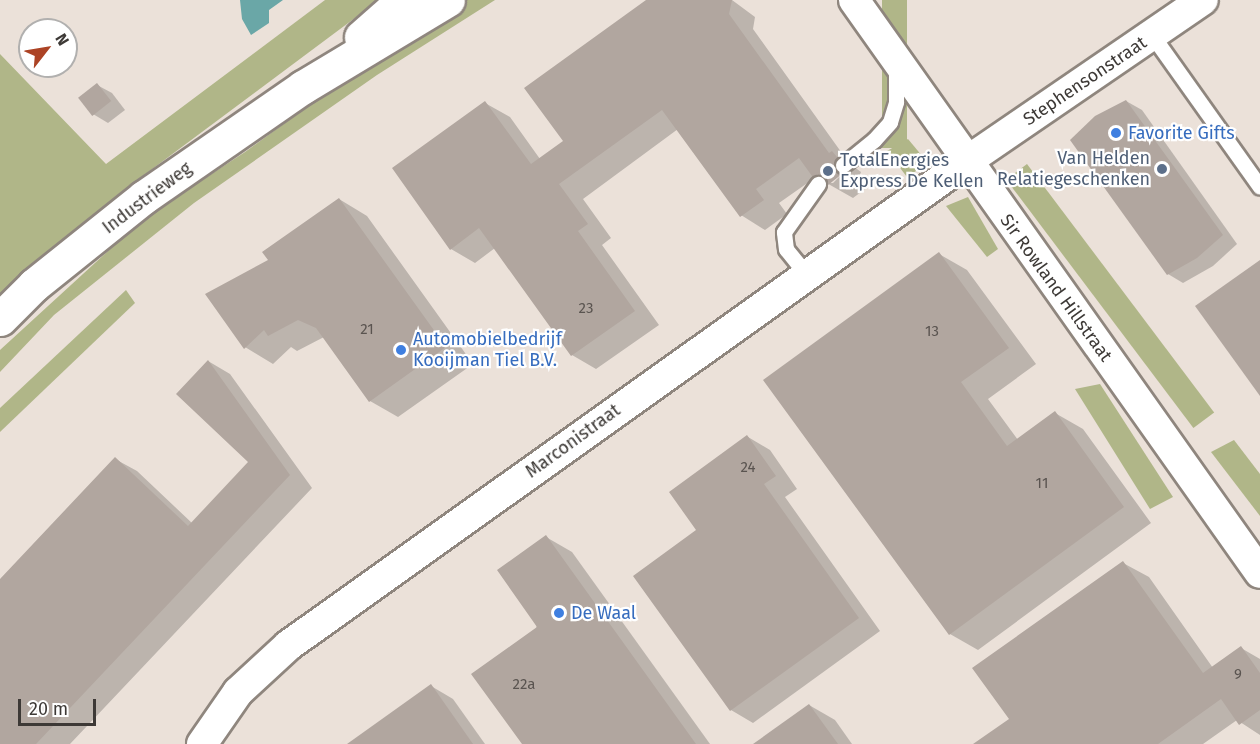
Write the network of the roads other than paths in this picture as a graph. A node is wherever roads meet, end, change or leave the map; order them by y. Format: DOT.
graph roads {
  1 [pos="403,0"];
  2 [pos="448,0"];
  3 [pos="854,0"];
  4 [pos="1203,0"];
  5 [pos="1152,35"];
  6 [pos="896,59"];
  7 [pos="303,87"];
  8 [pos="966,162"];
  9 [pos="843,165"];
  10 [pos="818,184"];
  11 [pos="1260,187"];
  12 [pos="807,275"];
  13 [pos="0,320"];
  14 [pos="1260,573"];
  15 [pos="202,744"];
  1 -- 7 [label="main road, Industrieweg"];
  2 -- 7 [label="main road, Industrieweg"];
  3 -- 6 [label="street, Sir Rowland Hillstraat"];
  4 -- 5 [label="street, Stephensonstraat"];
  5 -- 8 [label="street, Stephensonstraat"];
  5 -- 11 [label="lane"];
  6 -- 8 [label="street, Sir Rowland Hillstraat"];
  6 -- 9 [label="lane"];
  7 -- 13 [label="main road, Industrieweg"];
  8 -- 12 [label="street, Marconistraat"];
  8 -- 14 [label="street, Sir Rowland Hillstraat"];
  10 -- 12 [label="lane"];
  12 -- 15 [label="street, Marconistraat"];
}
